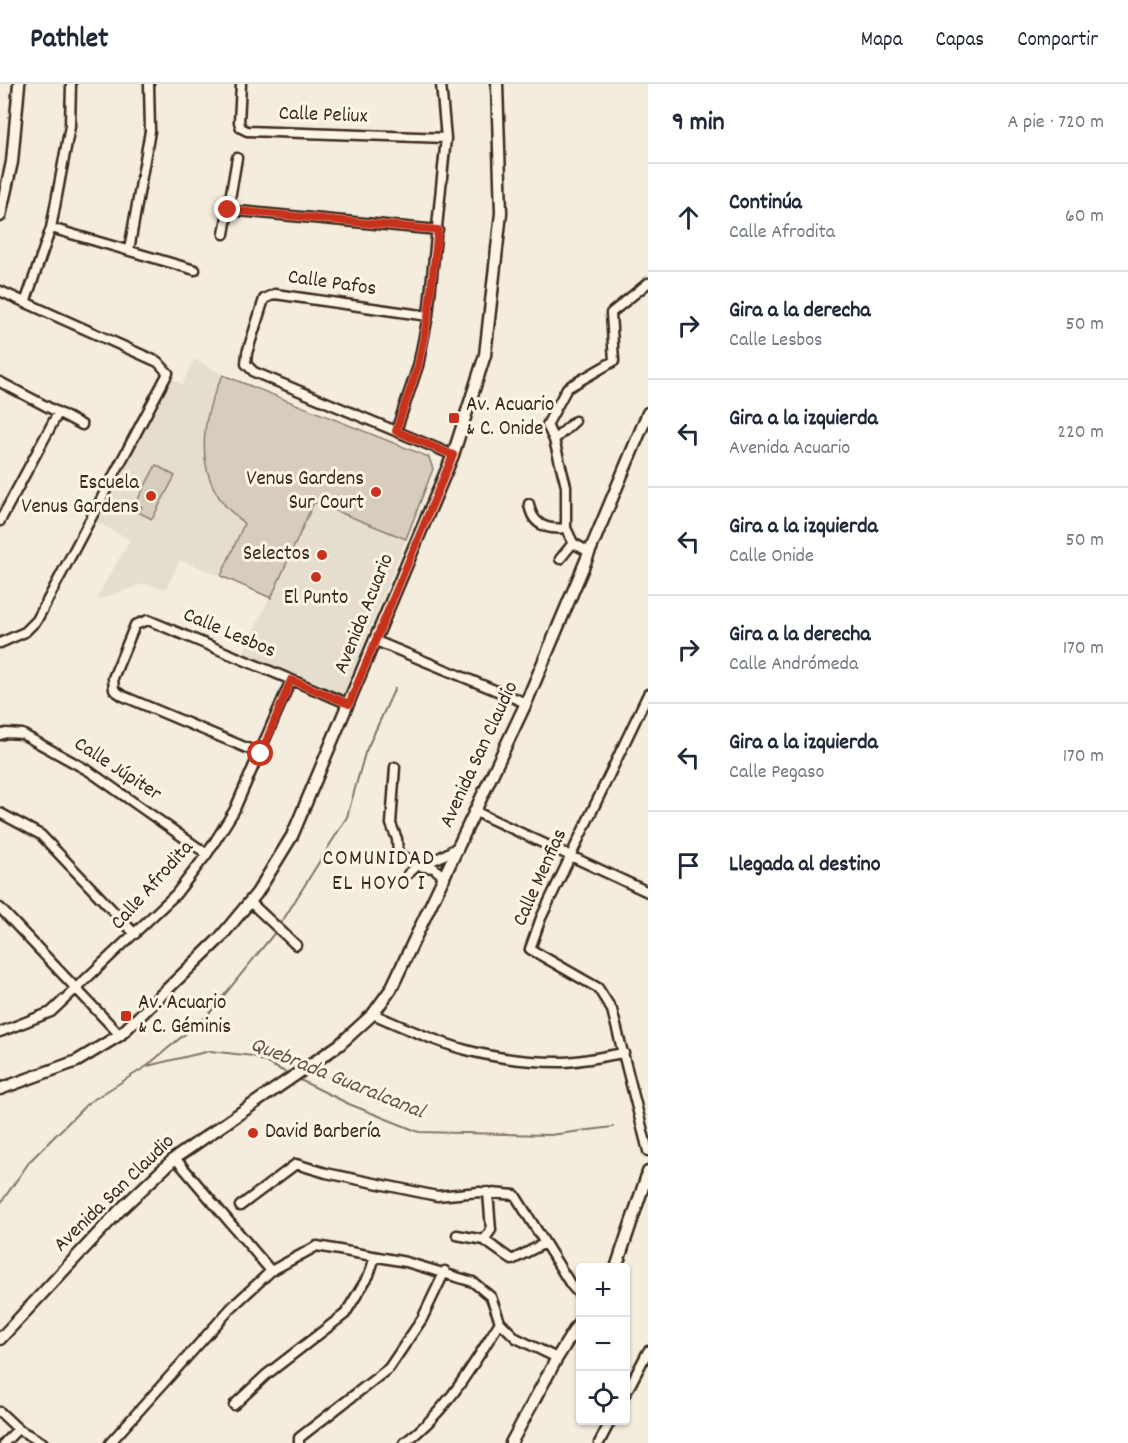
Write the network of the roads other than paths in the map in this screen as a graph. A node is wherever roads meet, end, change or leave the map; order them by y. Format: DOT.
graph roads {
  1 [pos="19,84"];
  2 [pos="71,84"];
  3 [pos="149,84"];
  4 [pos="441,84"];
  5 [pos="497,84"];
  6 [pos="241,85"];
  7 [pos="446,138"];
  8 [pos="237,159"];
  9 [pos="228,210"];
  10 [pos="0,216"];
  11 [pos="51,228"];
  12 [pos="438,230"];
  13 [pos="224,234"];
  14 [pos="129,250"];
  15 [pos="195,270"];
  16 [pos="648,284"];
  17 [pos="0,291"];
  18 [pos="25,303"];
  19 [pos="428,316"];
  20 [pos="0,382"];
  21 [pos="58,413"];
  22 [pos="648,413"];
  23 [pos="574,421"];
  24 [pos="82,425"];
  25 [pos="396,431"];
  26 [pos="554,440"];
  27 [pos="453,455"];
  28 [pos="529,504"];
  29 [pos="0,521"];
  30 [pos="566,528"];
  31 [pos="573,543"];
  32 [pos="589,552"];
  33 [pos="560,559"];
  34 [pos="376,641"];
  35 [pos="0,643"];
  36 [pos="291,680"];
  37 [pos="648,694"];
  38 [pos="526,703"];
  39 [pos="349,704"];
  40 [pos="0,735"];
  41 [pos="261,754"];
  42 [pos="395,767"];
  43 [pos="476,812"];
  44 [pos="0,813"];
  45 [pos="460,845"];
  46 [pos="207,854"];
  47 [pos="570,856"];
  48 [pos="408,874"];
  49 [pos="445,878"];
  50 [pos="648,892"];
  51 [pos="250,902"];
  52 [pos="0,908"];
  53 [pos="135,934"];
  54 [pos="296,945"];
  55 [pos="78,988"];
  56 [pos="373,1014"];
  57 [pos="0,1032"];
  58 [pos="120,1035"];
  59 [pos="624,1053"];
  60 [pos="0,1089"];
  61 [pos="648,1151"];
  62 [pos="175,1158"];
  63 [pos="648,1172"];
  64 [pos="488,1192"];
  65 [pos="240,1206"];
  66 [pos="457,1235"];
  67 [pos="484,1240"];
  68 [pos="545,1243"];
  69 [pos="375,1257"];
  70 [pos="618,1263"];
  71 [pos="271,1271"];
  72 [pos="445,1271"];
  73 [pos="576,1291"];
  74 [pos="500,1322"];
  75 [pos="576,1328"];
  76 [pos="0,1339"];
  77 [pos="648,1351"];
  78 [pos="557,1358"];
  79 [pos="630,1386"];
  80 [pos="234,1405"];
  81 [pos="0,1412"];
  82 [pos="608,1425"];
  83 [pos="18,1429"];
  84 [pos="4,1443"];
  85 [pos="43,1443"];
  86 [pos="110,1443"];
  87 [pos="299,1443"];
  88 [pos="404,1443"];
  89 [pos="511,1443"];
  90 [pos="599,1443"];
  1 -- 10 [label="street"];
  2 -- 11 [label="street"];
  3 -- 14 [label="street"];
  4 -- 7 [label="street"];
  5 -- 27 [label="street, Avenida Acuario"];
  6 -- 7 [label="street, Calle Peliux"];
  7 -- 12 [label="street"];
  8 -- 9 [label="street"];
  9 -- 12 [label="street"];
  9 -- 13 [label="street"];
  11 -- 14 [label="street"];
  11 -- 18 [label="street"];
  12 -- 19 [label="street"];
  14 -- 15 [label="street"];
  16 -- 26 [label="street"];
  17 -- 18 [label="street"];
  18 -- 35 [label="street"];
  19 -- 25 [label="street"];
  19 -- 25 [label="street, Calle Pafos"];
  20 -- 21 [label="street"];
  21 -- 24 [label="street"];
  21 -- 29 [label="street"];
  22 -- 32 [label="street, Avenida San Claudio"];
  23 -- 26 [label="street"];
  25 -- 27 [label="street"];
  26 -- 30 [label="street"];
  27 -- 34 [label="street, Avenida Acuario"];
  28 -- 30 [label="street"];
  30 -- 31 [label="street"];
  31 -- 32 [label="street"];
  31 -- 33 [label="street"];
  32 -- 38 [label="street, Avenida San Claudio"];
  34 -- 38 [label="street"];
  34 -- 39 [label="street, Avenida Acuario"];
  36 -- 39 [label="street, Calle Lesbos"];
  36 -- 41 [label="street, Calle Afrodita"];
  36 -- 41 [label="street, Calle Lesbos"];
  37 -- 47 [label="street, Calle Menfias"];
  38 -- 43 [label="street, Avenida San Claudio"];
  39 -- 51 [label="street, Avenida Acuario"];
  40 -- 46 [label="street, Calle Júpiter"];
  41 -- 46 [label="street, Calle Afrodita"];
  42 -- 45 [label="street"];
  43 -- 45 [label="street, Avenida San Claudio"];
  43 -- 47 [label="street"];
  44 -- 53 [label="street"];
  45 -- 49 [label="street, Avenida San Claudio"];
  46 -- 53 [label="street, Calle Afrodita"];
  47 -- 50 [label="street"];
  47 -- 59 [label="street, Calle Menfias"];
  48 -- 49 [label="street"];
  49 -- 56 [label="street, Avenida San Claudio"];
  51 -- 54 [label="street"];
  51 -- 58 [label="street, Avenida Acuario"];
  52 -- 55 [label="street"];
  53 -- 55 [label="street, Calle Afrodita"];
  55 -- 57 [label="street, Calle Afrodita"];
  55 -- 58 [label="street"];
  56 -- 59 [label="street"];
  56 -- 62 [label="street, Avenida San Claudio"];
  58 -- 60 [label="street, Avenida Acuario"];
  59 -- 61 [label="street, Calle Menfias"];
  62 -- 71 [label="street"];
  62 -- 76 [label="street, Avenida San Claudio"];
  63 -- 70 [label="street"];
  64 -- 65 [label="street"];
  64 -- 67 [label="street"];
  64 -- 68 [label="street"];
  66 -- 67 [label="street"];
  67 -- 68 [label="street"];
  68 -- 73 [label="street"];
  69 -- 71 [label="street"];
  69 -- 72 [label="street"];
  69 -- 80 [label="street"];
  71 -- 86 [label="street"];
  72 -- 74 [label="street"];
  72 -- 87 [label="street"];
  74 -- 78 [label="street"];
  74 -- 88 [label="street"];
  75 -- 78 [label="street"];
  77 -- 79 [label="street"];
  78 -- 89 [label="street"];
  81 -- 83 [label="street"];
  82 -- 90 [label="street"];
  83 -- 84 [label="street"];
  83 -- 85 [label="street"];
}
